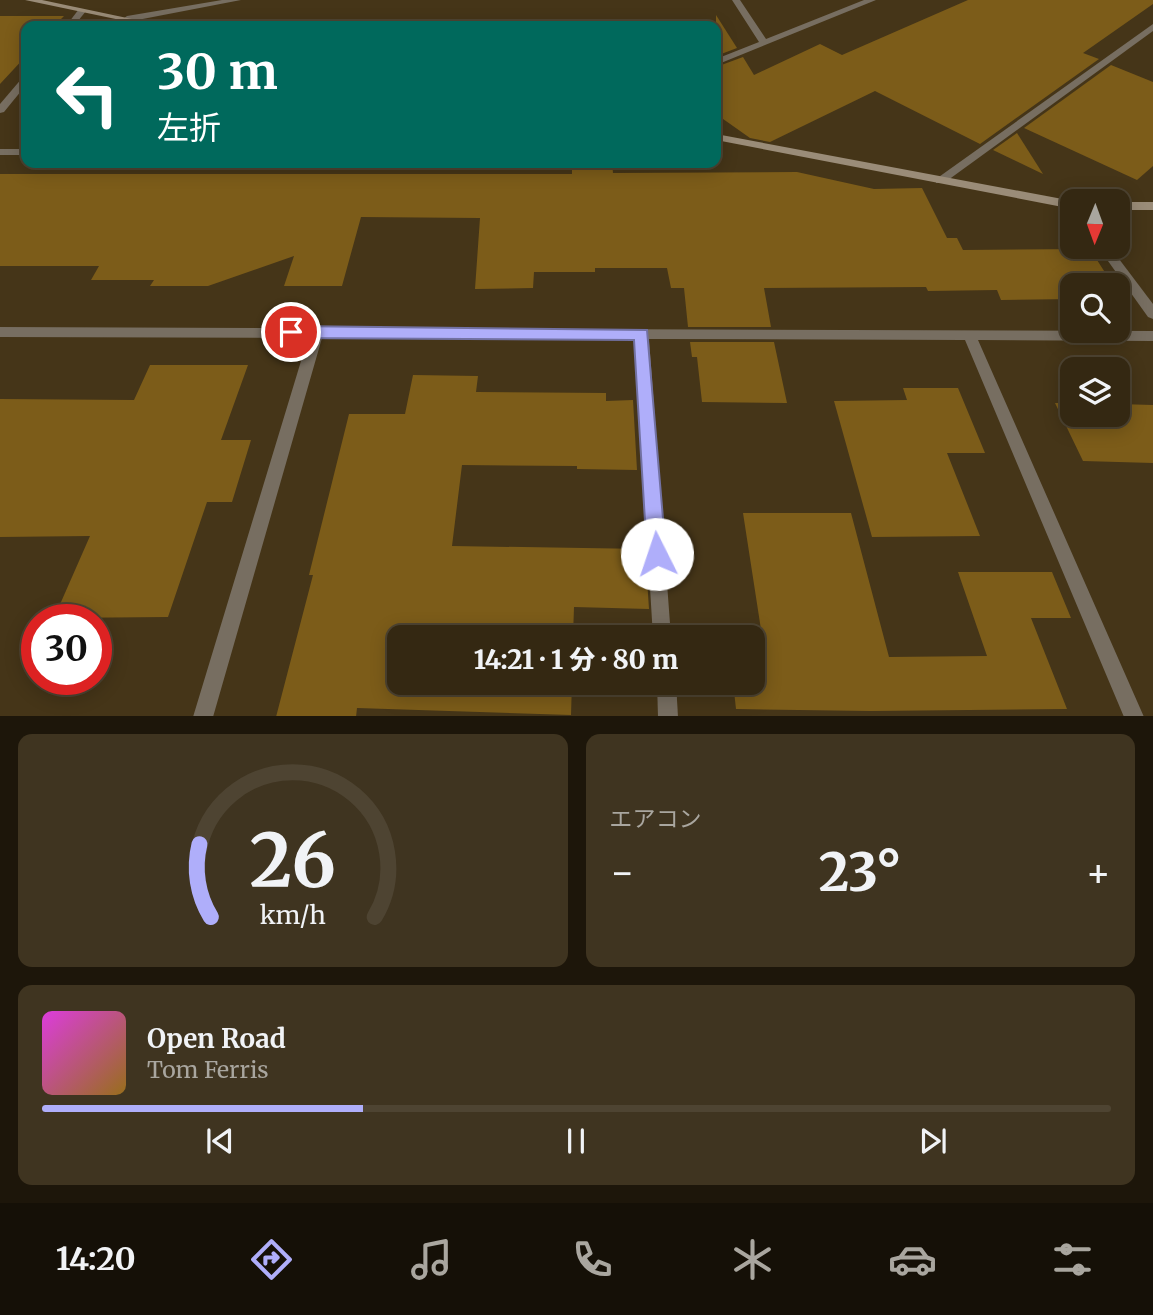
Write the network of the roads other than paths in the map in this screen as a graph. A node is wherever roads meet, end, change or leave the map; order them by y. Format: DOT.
graph roads {
  1 [pos="29,0"];
  2 [pos="237,0"];
  3 [pos="736,0"];
  4 [pos="872,0"];
  5 [pos="82,11"];
  6 [pos="127,19"];
  7 [pos="74,21"];
  8 [pos="137,21"];
  9 [pos="1153,26"];
  10 [pos="764,42"];
  11 [pos="721,60"];
  12 [pos="21,85"];
  13 [pos="0,110"];
  14 [pos="721,137"];
  15 [pos="0,152"];
  16 [pos="21,152"];
  17 [pos="940,181"];
  18 [pos="1060,203"];
  19 [pos="1130,206"];
  20 [pos="1153,206"];
  21 [pos="1113,259"];
  22 [pos="1153,314"];
  23 [pos="0,332"];
  24 [pos="317,332"];
  25 [pos="642,334"];
  26 [pos="1153,336"];
  27 [pos="970,337"];
  28 [pos="661,625"];
  29 [pos="667,695"];
  30 [pos="203,716"];
  31 [pos="668,716"];
  32 [pos="1134,716"];
  1 -- 5 [label="street"];
  2 -- 6 [label="street"];
  3 -- 10 [label="street"];
  4 -- 10 [label="street"];
  5 -- 6 [label="street"];
  5 -- 7 [label="street"];
  6 -- 8 [label="street"];
  9 -- 17 [label="street"];
  10 -- 11 [label="street"];
  12 -- 13 [label="street"];
  14 -- 17 [label="street"];
  15 -- 16 [label="street"];
  17 -- 18 [label="street"];
  19 -- 20 [label="street"];
  21 -- 22 [label="street"];
  23 -- 24 [label="street"];
  24 -- 25 [label="street"];
  24 -- 30 [label="street"];
  25 -- 27 [label="street"];
  25 -- 28 [label="street"];
  26 -- 27 [label="street"];
  27 -- 32 [label="street"];
  29 -- 31 [label="street"];
}
